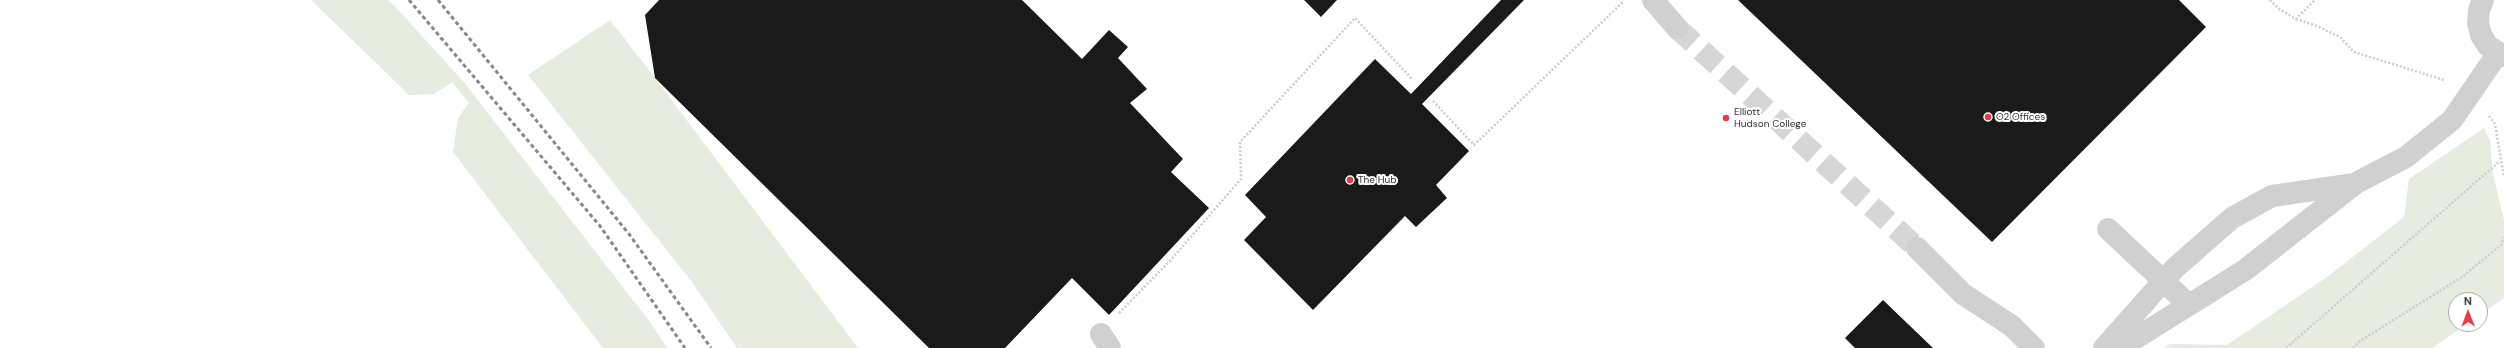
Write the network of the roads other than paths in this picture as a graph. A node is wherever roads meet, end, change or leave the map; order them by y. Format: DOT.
graph roads {
  1 [pos="1653,0"];
  2 [pos="2477,3"];
  3 [pos="1677,28"];
  4 [pos="2501,55"];
  5 [pos="2356,184"];
  6 [pos="2108,229"];
  7 [pos="1917,248"];
  8 [pos="2164,280"];
  9 [pos="2189,305"];
  10 [pos="2034,348"];
  11 [pos="2104,348"];
  12 [pos="2120,348"];
  1 -- 3 [label="street"];
  2 -- 4 [label="street"];
  4 -- 5 [label="street"];
  5 -- 8 [label="street"];
  5 -- 9 [label="street"];
  6 -- 8 [label="street"];
  7 -- 10 [label="street"];
  8 -- 9 [label="street"];
  8 -- 11 [label="street"];
  9 -- 12 [label="street"];
}
